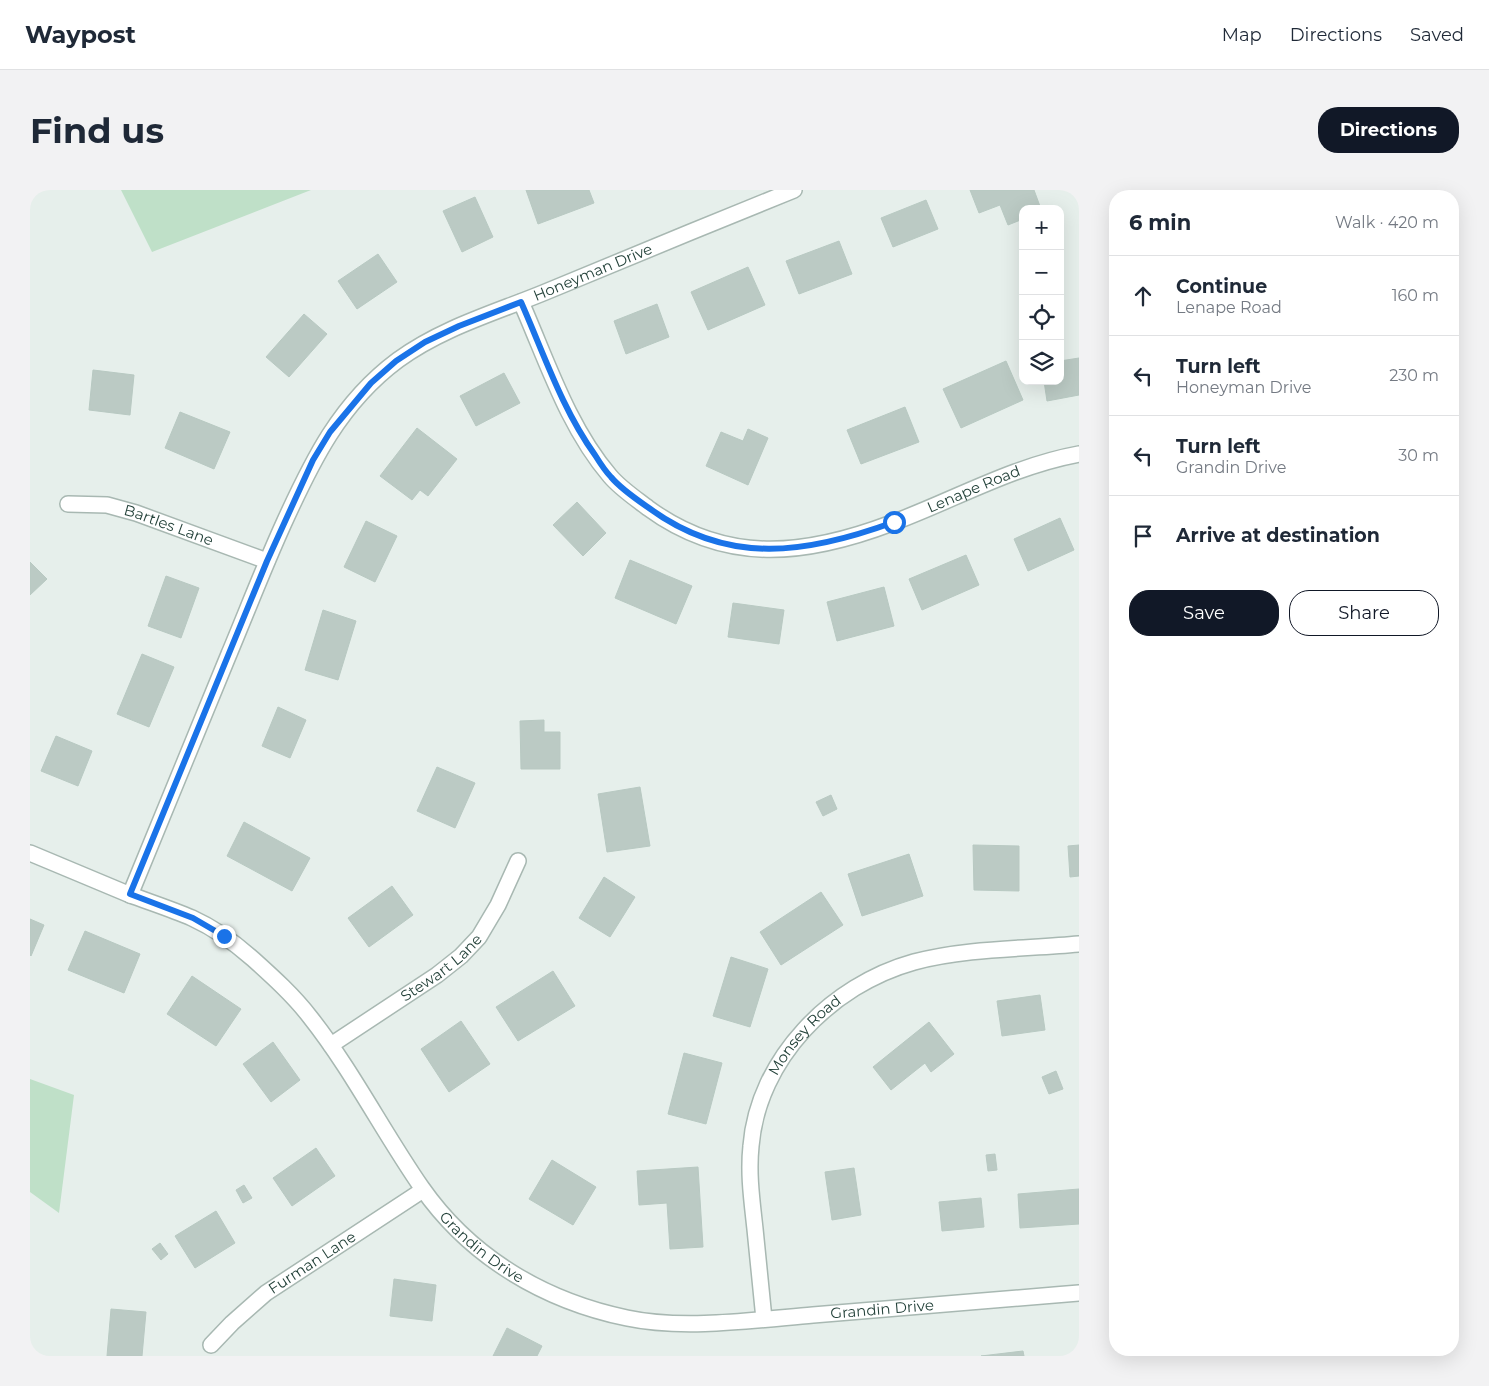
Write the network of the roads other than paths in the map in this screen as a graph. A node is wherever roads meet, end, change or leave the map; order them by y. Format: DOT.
graph roads {
  1 [pos="794,190"];
  2 [pos="521,302"];
  3 [pos="1079,454"];
  4 [pos="68,504"];
  5 [pos="267,561"];
  6 [pos="30,853"];
  7 [pos="518,861"];
  8 [pos="130,894"];
  9 [pos="1079,944"];
  10 [pos="331,1045"];
  11 [pos="423,1190"];
  12 [pos="1079,1293"];
  13 [pos="764,1319"];
  14 [pos="211,1345"];
  1 -- 2 [label="street, Honeyman Drive"];
  2 -- 3 [label="street, Lenape Road"];
  2 -- 5 [label="street, Honeyman Drive"];
  4 -- 5 [label="street, Bartles Lane"];
  5 -- 8 [label="street, Honeyman Drive"];
  6 -- 8 [label="street, Grandin Drive"];
  7 -- 10 [label="street, Stewart Lane"];
  8 -- 10 [label="street, Grandin Drive"];
  9 -- 13 [label="street, Monsey Road"];
  10 -- 11 [label="street, Grandin Drive"];
  11 -- 13 [label="street, Grandin Drive"];
  11 -- 14 [label="street, Furman Lane"];
  12 -- 13 [label="street, Grandin Drive"];
}
